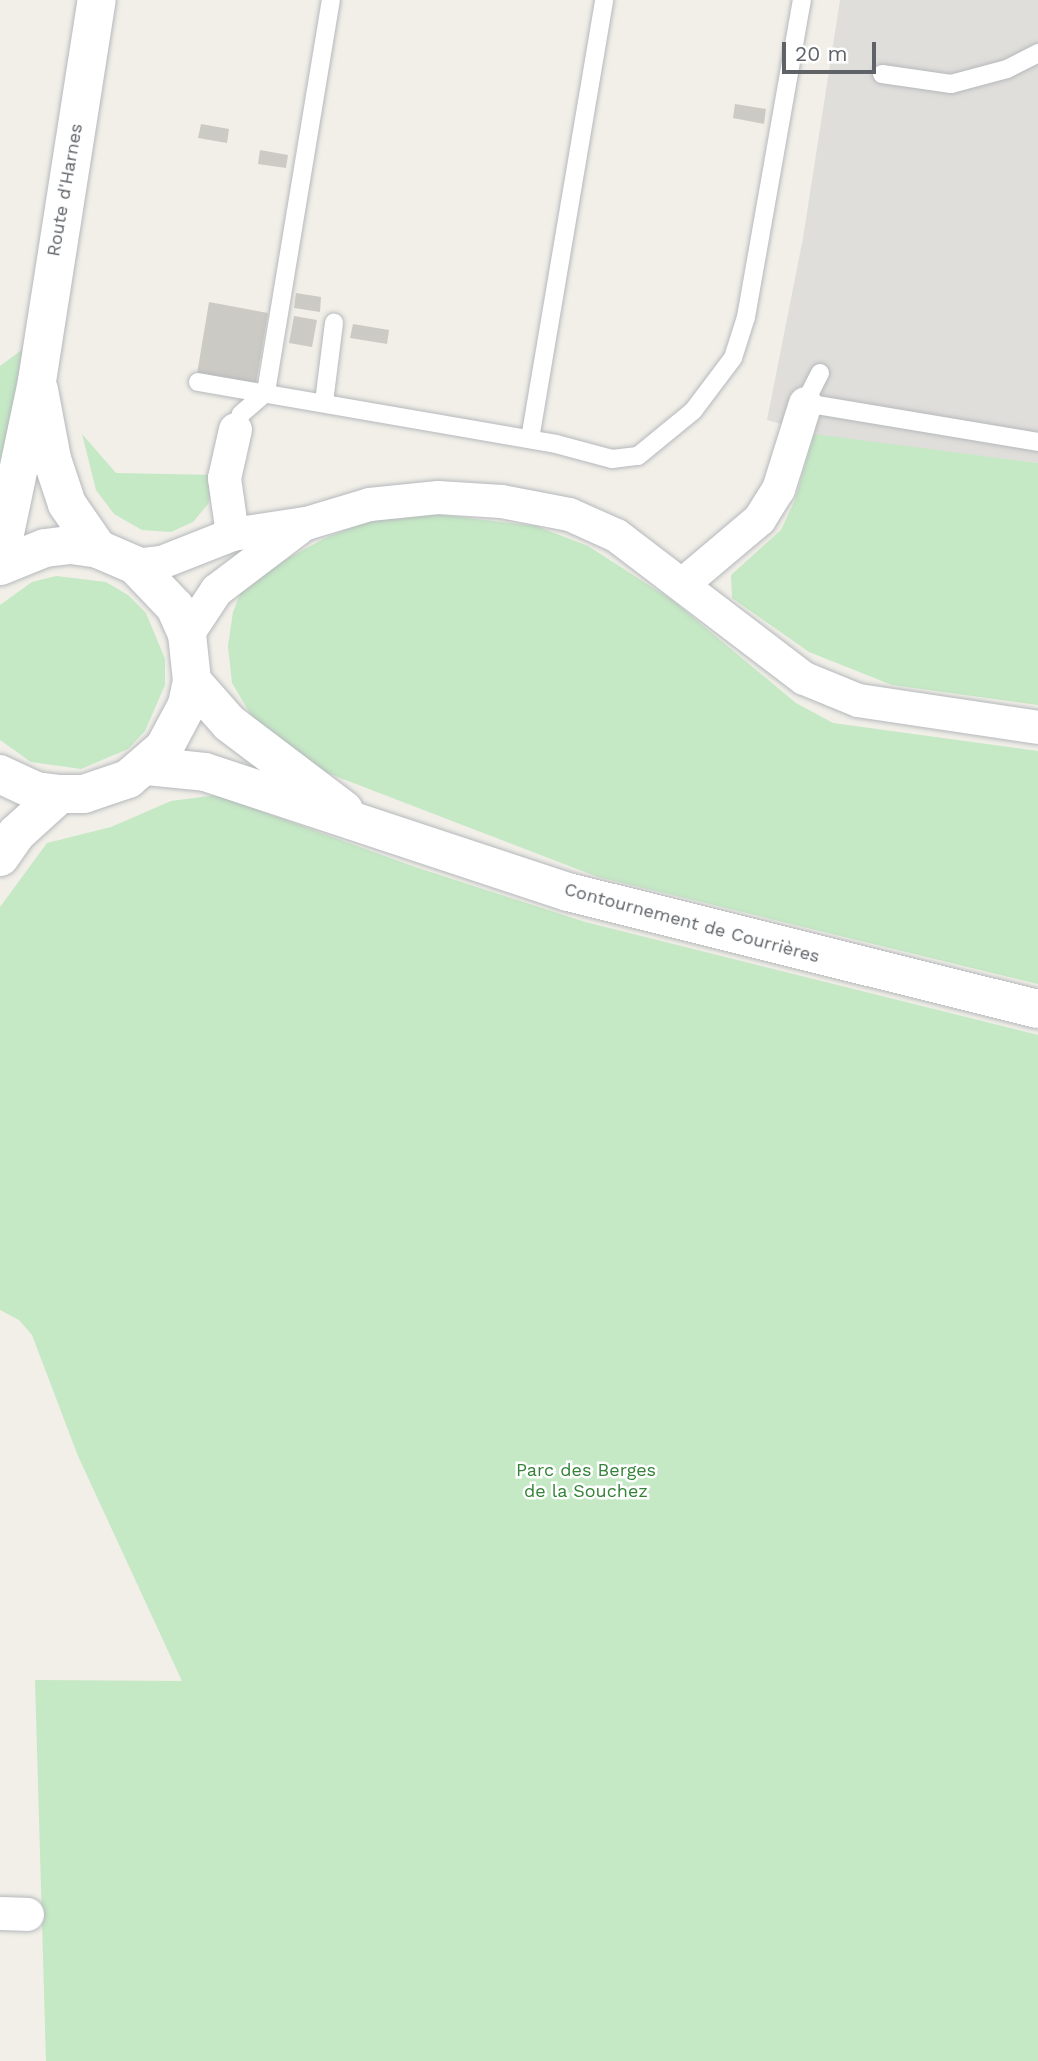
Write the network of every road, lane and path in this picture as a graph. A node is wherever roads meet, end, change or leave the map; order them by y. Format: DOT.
graph roads {
  1 [pos="97,0"];
  2 [pos="331,0"];
  3 [pos="604,0"];
  4 [pos="802,0"];
  5 [pos="1038,53"];
  6 [pos="882,74"];
  7 [pos="334,323"];
  8 [pos="820,373"];
  9 [pos="37,381"];
  10 [pos="198,382"];
  11 [pos="266,392"];
  12 [pos="324,402"];
  13 [pos="805,403"];
  14 [pos="235,429"];
  15 [pos="530,439"];
  16 [pos="1038,442"];
  17 [pos="306,523"];
  18 [pos="232,534"];
  19 [pos="98,549"];
  20 [pos="0,557"];
  21 [pos="135,565"];
  22 [pos="0,566"];
  23 [pos="682,584"];
  24 [pos="187,634"];
  25 [pos="192,681"];
  26 [pos="1038,727"];
  27 [pos="147,766"];
  28 [pos="0,774"];
  29 [pos="60,794"];
  30 [pos="352,818"];
  31 [pos="0,857"];
  32 [pos="1038,1009"];
  1 -- 9 [label="main road, Route d'Harnes"];
  2 -- 11 [label="lane"];
  3 -- 15 [label="lane"];
  4 -- 15 [label="lane"];
  5 -- 6 [label="lane"];
  7 -- 12 [label="lane"];
  8 -- 13 [label="lane"];
  9 -- 19 [label="main road, Route d'Harnes"];
  9 -- 20 [label="main road, Route d'Harnes"];
  10 -- 11 [label="lane"];
  11 -- 12 [label="lane"];
  11 -- 14 [label="lane"];
  12 -- 15 [label="lane"];
  13 -- 16 [label="lane"];
  13 -- 23 [label="street"];
  14 -- 18 [label="street"];
  17 -- 18 [label="street"];
  17 -- 23 [label="street"];
  17 -- 24 [label="street"];
  18 -- 21 [label="street"];
  19 -- 21 [label="main road"];
  19 -- 22 [label="main road"];
  21 -- 24 [label="main road"];
  23 -- 26 [label="street"];
  24 -- 25 [label="main road"];
  25 -- 27 [label="main road"];
  25 -- 30 [label="main road, Contournement de Courrières"];
  27 -- 29 [label="main road"];
  27 -- 30 [label="main road, Contournement de Courrières"];
  28 -- 29 [label="main road"];
  29 -- 31 [label="main road"];
  30 -- 32 [label="main road, Contournement de Courrières"];
}
